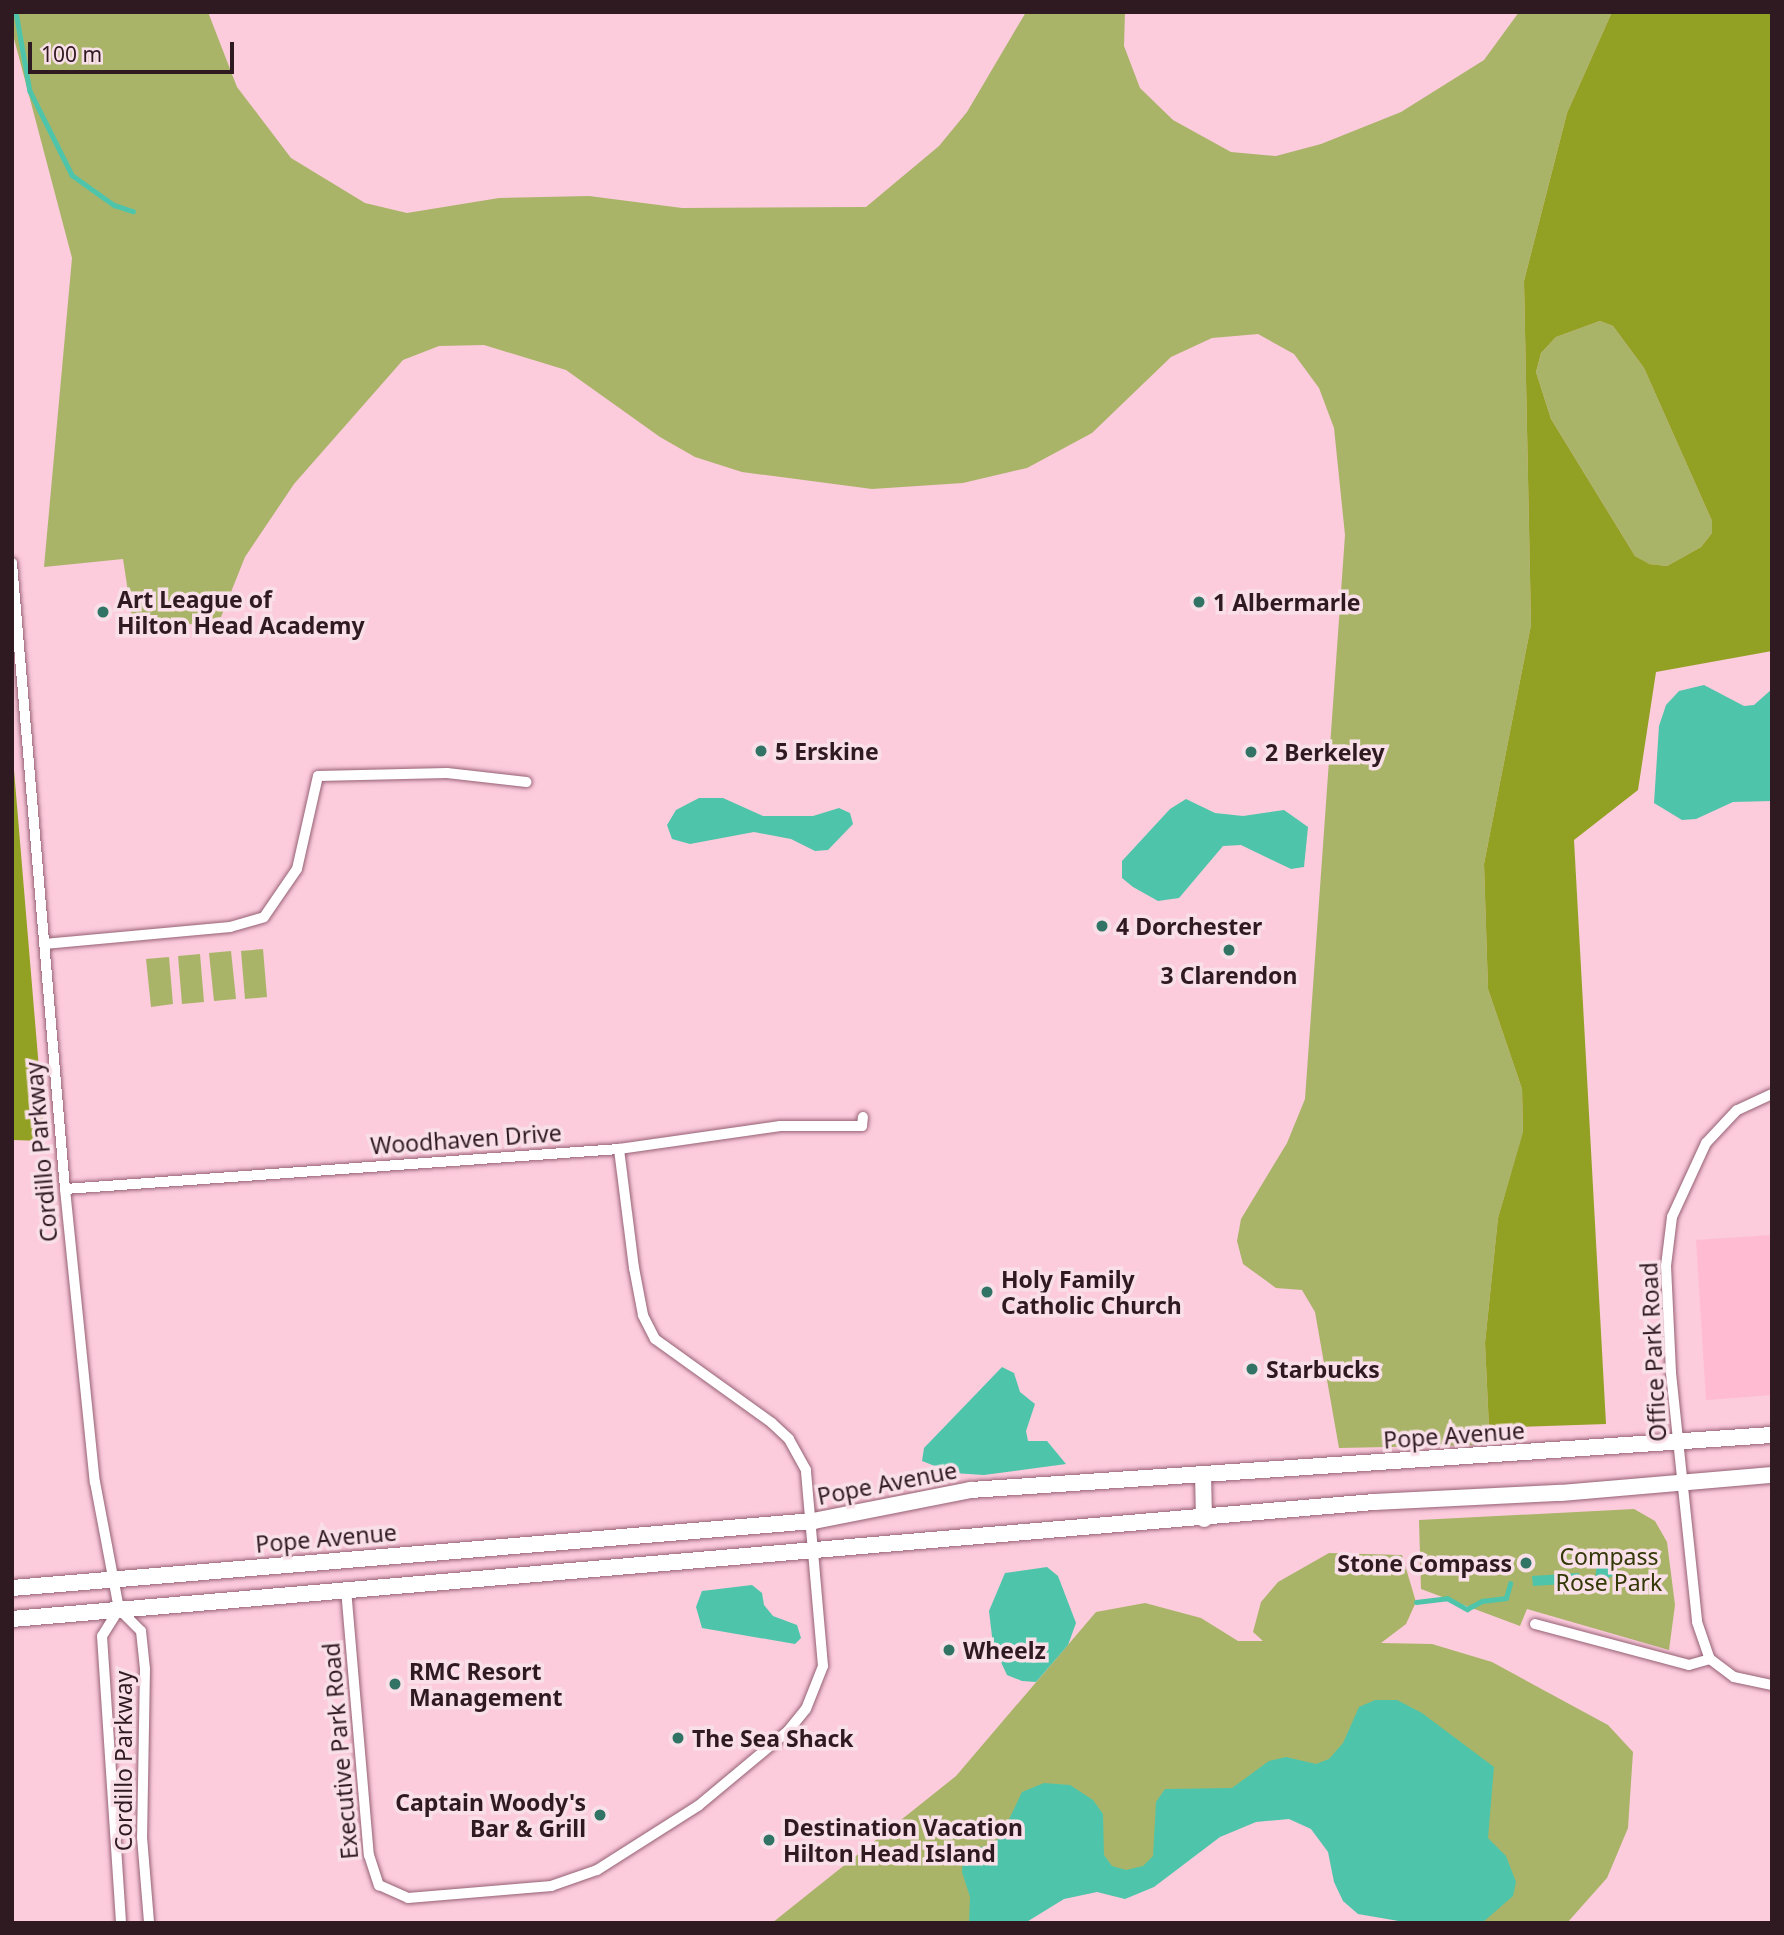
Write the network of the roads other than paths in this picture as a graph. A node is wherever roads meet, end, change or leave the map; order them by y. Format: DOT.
graph roads {
  1 [pos="12,564"];
  2 [pos="16,660"];
  3 [pos="526,782"];
  4 [pos="44,944"];
  5 [pos="1772,1094"];
  6 [pos="863,1117"];
  7 [pos="619,1149"];
  8 [pos="65,1189"];
  9 [pos="1772,1435"];
  10 [pos="1679,1443"];
  11 [pos="1203,1474"];
  12 [pos="1772,1475"];
  13 [pos="1684,1482"];
  14 [pos="1204,1519"];
  15 [pos="813,1521"];
  16 [pos="813,1550"];
  17 [pos="113,1579"];
  18 [pos="12,1588"];
  19 [pos="346,1589"];
  20 [pos="119,1609"];
  21 [pos="12,1619"];
  22 [pos="1535,1623"];
  23 [pos="1710,1659"];
  24 [pos="1772,1685"];
  25 [pos="121,1923"];
  26 [pos="149,1923"];
  1 -- 2 [label="street, Cordillo Parkway"];
  2 -- 4 [label="street, Cordillo Parkway"];
  3 -- 4 [label="street"];
  4 -- 8 [label="street, Cordillo Parkway"];
  5 -- 10 [label="street, Office Park Road"];
  6 -- 7 [label="street, Woodhaven Drive"];
  7 -- 8 [label="street, Woodhaven Drive"];
  7 -- 15 [label="street, Executive Park Road"];
  8 -- 17 [label="street, Cordillo Parkway"];
  9 -- 10 [label="main road, Pope Avenue"];
  10 -- 11 [label="main road, Pope Avenue"];
  10 -- 13 [label="street, Office Park Road"];
  11 -- 14 [label="main road"];
  11 -- 15 [label="main road, Pope Avenue"];
  12 -- 13 [label="main road"];
  13 -- 14 [label="main road"];
  13 -- 23 [label="street, Office Park Road"];
  14 -- 16 [label="main road"];
  15 -- 16 [label="street, Executive Park Road"];
  15 -- 17 [label="main road, Pope Avenue"];
  16 -- 19 [label="main road"];
  16 -- 19 [label="street, Executive Park Road"];
  17 -- 18 [label="main road, Pope Avenue"];
  17 -- 20 [label="street, Cordillo Parkway"];
  19 -- 20 [label="main road"];
  20 -- 21 [label="main road"];
  20 -- 25 [label="street, Cordillo Parkway"];
  20 -- 26 [label="street, Cordillo Parkway"];
  22 -- 23 [label="street"];
  23 -- 24 [label="street"];
}
